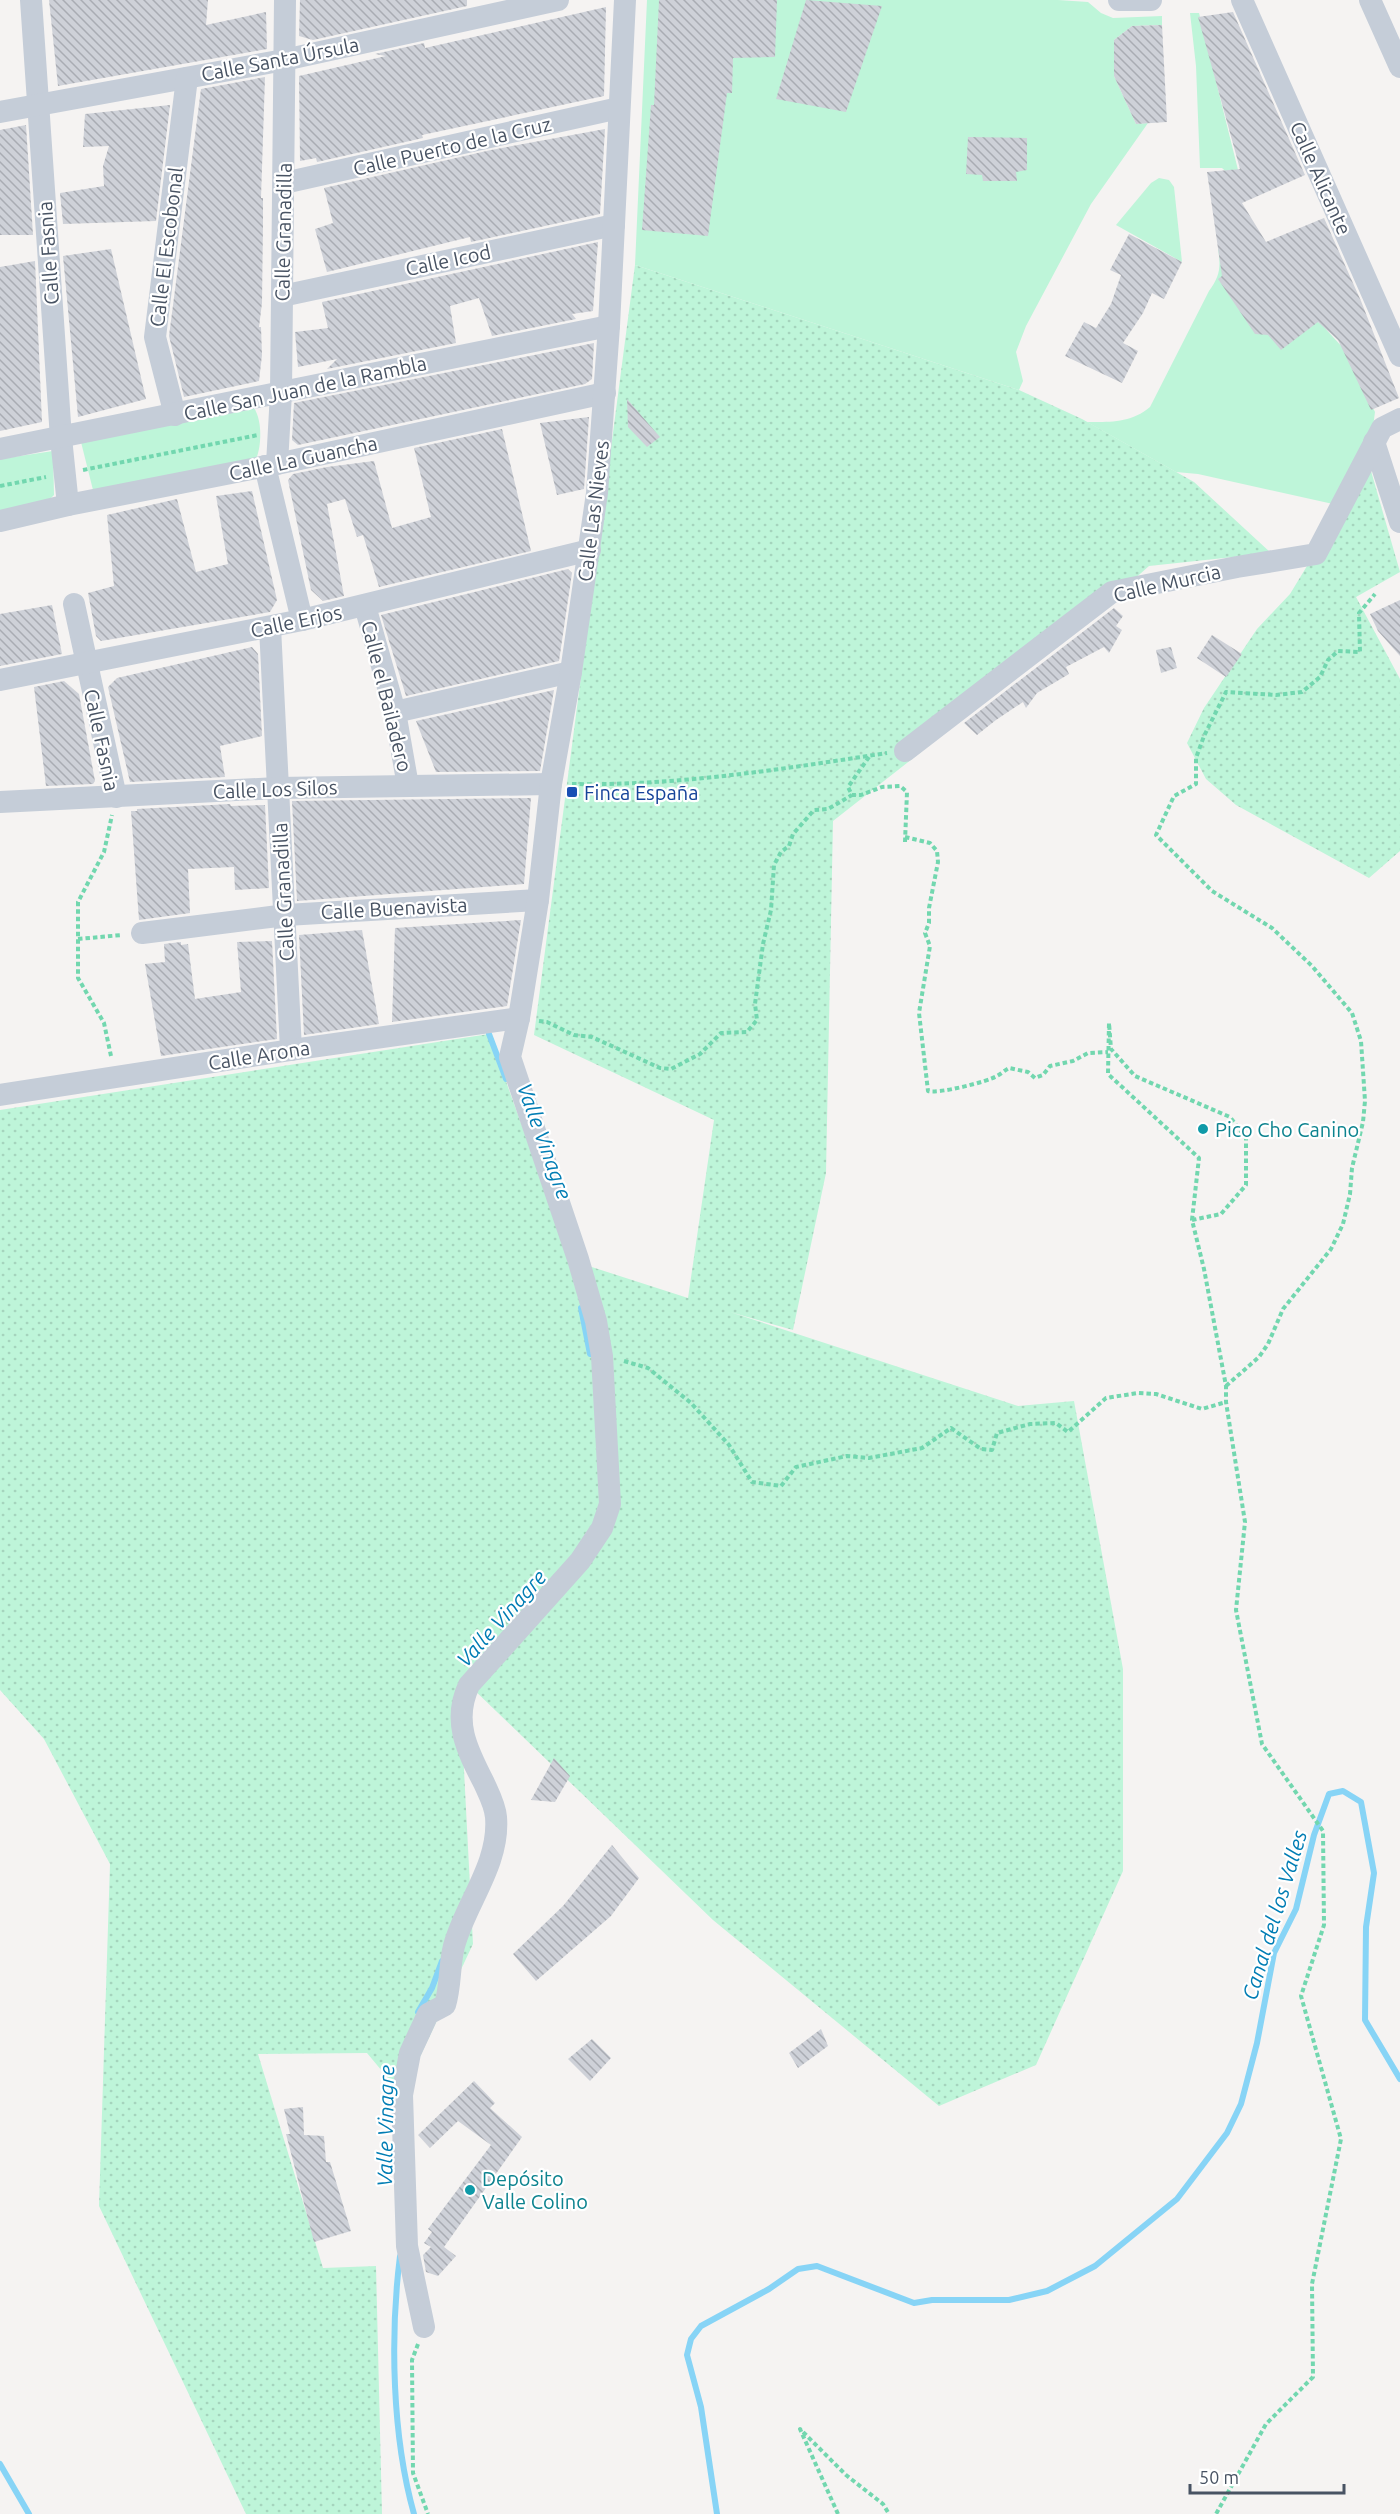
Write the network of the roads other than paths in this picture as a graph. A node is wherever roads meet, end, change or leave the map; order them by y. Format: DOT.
graph roads {
  1 [pos="31,0"];
  2 [pos="285,0"];
  3 [pos="558,0"];
  4 [pos="625,0"];
  5 [pos="1119,0"];
  6 [pos="1151,0"];
  7 [pos="1242,0"];
  8 [pos="1370,0"];
  9 [pos="284,60"];
  10 [pos="1400,67"];
  11 [pos="187,78"];
  12 [pos="38,105"];
  13 [pos="620,108"];
  14 [pos="0,112"];
  15 [pos="284,183"];
  16 [pos="614,225"];
  17 [pos="282,296"];
  18 [pos="609,326"];
  19 [pos="1400,356"];
  20 [pos="281,393"];
  21 [pos="605,393"];
  22 [pos="175,415"];
  23 [pos="1400,419"];
  24 [pos="61,438"];
  25 [pos="1374,442"];
  26 [pos="0,449"];
  27 [pos="271,465"];
  28 [pos="68,505"];
  29 [pos="0,522"];
  30 [pos="1400,522"];
  31 [pos="590,550"];
  32 [pos="74,604"];
  33 [pos="365,606"];
  34 [pos="302,620"];
  35 [pos="270,627"];
  36 [pos="86,662"];
  37 [pos="571,672"];
  38 [pos="0,680"];
  39 [pos="395,712"];
  40 [pos="905,751"];
  41 [pos="551,784"];
  42 [pos="408,786"];
  43 [pos="277,788"];
  44 [pos="116,797"];
  45 [pos="0,802"];
  46 [pos="538,900"];
  47 [pos="286,915"];
  48 [pos="142,933"];
  49 [pos="519,1018"];
  50 [pos="291,1050"];
  51 [pos="0,1095"];
  52 [pos="424,2327"];
  1 -- 12 [label="street, Calle Fasnia"];
  2 -- 9 [label="street, Calle Granadilla"];
  3 -- 9 [label="street, Calle Santa Úrsula"];
  4 -- 13 [label="street, Calle Las Nieves"];
  5 -- 6 [label="street"];
  7 -- 19 [label="street, Calle Alicante"];
  8 -- 10 [label="street"];
  9 -- 11 [label="street, Calle Santa Úrsula"];
  9 -- 15 [label="street, Calle Granadilla"];
  11 -- 12 [label="street, Calle Santa Úrsula"];
  11 -- 22 [label="street, Calle El Escobonal"];
  12 -- 14 [label="street, Calle Santa Úrsula"];
  12 -- 24 [label="street, Calle Fasnia"];
  13 -- 15 [label="street, Calle Puerto de la Cruz"];
  13 -- 16 [label="street, Calle Las Nieves"];
  15 -- 17 [label="street, Calle Granadilla"];
  16 -- 17 [label="street, Calle Icod"];
  16 -- 18 [label="street, Calle Las Nieves"];
  17 -- 20 [label="street, Calle Granadilla"];
  18 -- 20 [label="street, Calle San Juan de la Rambla"];
  18 -- 21 [label="street, Calle Las Nieves"];
  20 -- 22 [label="street, Calle San Juan de la Rambla"];
  20 -- 27 [label="street, Calle Granadilla"];
  21 -- 27 [label="street, Calle La Guancha"];
  21 -- 31 [label="street, Calle Las Nieves"];
  22 -- 24 [label="street, Calle San Juan de la Rambla"];
  23 -- 25 [label="street, Calle Murcia"];
  24 -- 26 [label="street, Calle San Juan de la Rambla"];
  24 -- 28 [label="street, Calle Fasnia"];
  25 -- 30 [label="street"];
  25 -- 40 [label="street, Calle Murcia"];
  27 -- 28 [label="street, Calle La Guancha"];
  27 -- 34 [label="street, Calle Granadilla"];
  28 -- 29 [label="street, Calle La Guancha"];
  31 -- 33 [label="street, Calle Erjos"];
  31 -- 37 [label="street, Calle Las Nieves"];
  32 -- 36 [label="street, Calle Fasnia"];
  33 -- 34 [label="street, Calle Erjos"];
  33 -- 39 [label="street, Calle el Bailadero"];
  34 -- 35 [label="street, Calle Erjos"];
  35 -- 36 [label="street, Calle Erjos"];
  35 -- 43 [label="street, Calle Granadilla"];
  36 -- 38 [label="street, Calle Erjos"];
  36 -- 44 [label="street, Calle Fasnia"];
  37 -- 39 [label="street"];
  37 -- 41 [label="street, Calle Las Nieves"];
  39 -- 42 [label="street, Calle el Bailadero"];
  41 -- 42 [label="street, Calle Los Silos"];
  41 -- 46 [label="street, Calle Las Nieves"];
  42 -- 43 [label="street, Calle Los Silos"];
  43 -- 44 [label="street, Calle Los Silos"];
  43 -- 47 [label="street, Calle Granadilla"];
  44 -- 45 [label="street, Calle Los Silos"];
  46 -- 47 [label="street, Calle Buenavista"];
  46 -- 49 [label="street, Calle Las Nieves"];
  47 -- 48 [label="street, Calle Buenavista"];
  47 -- 50 [label="street, Calle Granadilla"];
  49 -- 50 [label="street, Calle Arona"];
  49 -- 52 [label="street, Calle Las Nieves"];
  50 -- 51 [label="street, Calle Arona"];
}
